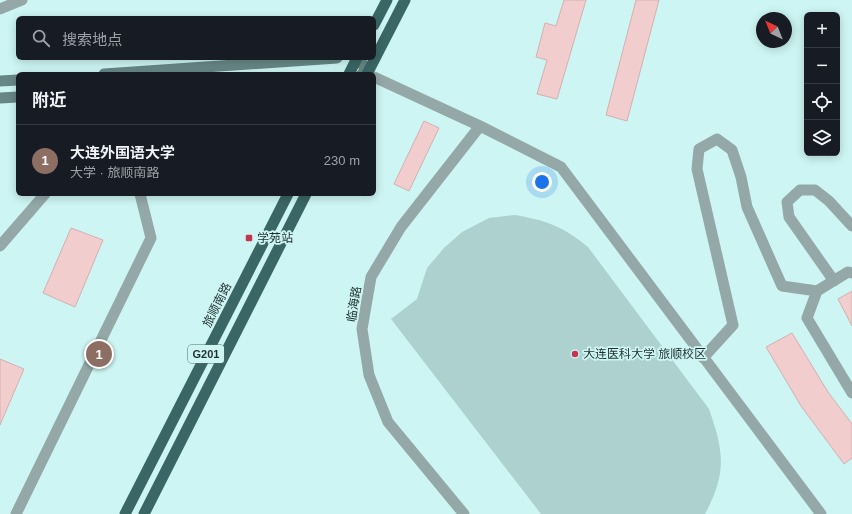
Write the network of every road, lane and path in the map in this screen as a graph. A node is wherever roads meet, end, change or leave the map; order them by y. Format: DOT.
graph roads {
  1 [pos="22,0"];
  2 [pos="387,0"];
  3 [pos="405,0"];
  4 [pos="0,9"];
  5 [pos="376,21"];
  6 [pos="376,58"];
  7 [pos="309,60"];
  8 [pos="357,60"];
  9 [pos="359,60"];
  10 [pos="375,60"];
  11 [pos="133,72"];
  12 [pos="350,72"];
  13 [pos="367,72"];
  14 [pos="369,72"];
  15 [pos="376,78"];
  16 [pos="16,80"];
  17 [pos="0,81"];
  18 [pos="16,96"];
  19 [pos="0,98"];
  20 [pos="480,126"];
  21 [pos="43,196"];
  22 [pos="141,196"];
  23 [pos="287,196"];
  24 [pos="305,196"];
  25 [pos="852,226"];
  26 [pos="0,246"];
  27 [pos="852,273"];
  28 [pos="834,281"];
  29 [pos="817,291"];
  30 [pos="703,358"];
  31 [pos="852,393"];
  32 [pos="16,514"];
  33 [pos="125,514"];
  34 [pos="144,514"];
  35 [pos="464,514"];
  36 [pos="821,514"];
  1 -- 4 [label="street"];
  2 -- 5 [label="highway"];
  3 -- 6 [label="highway"];
  7 -- 11 [label="main road"];
  8 -- 12 [label="highway"];
  9 -- 13 [label="main road"];
  10 -- 14 [label="highway"];
  15 -- 20 [label="street"];
  16 -- 17 [label="main road"];
  18 -- 19 [label="main road"];
  20 -- 30 [label="street"];
  20 -- 35 [label="street, 临海路"];
  21 -- 26 [label="street"];
  22 -- 32 [label="street"];
  23 -- 33 [label="highway, 旅顺南路 / G201"];
  24 -- 34 [label="highway, G201"];
  25 -- 28 [label="street"];
  27 -- 28 [label="street"];
  28 -- 29 [label="street"];
  29 -- 30 [label="street"];
  29 -- 31 [label="street"];
  30 -- 36 [label="street"];
}
